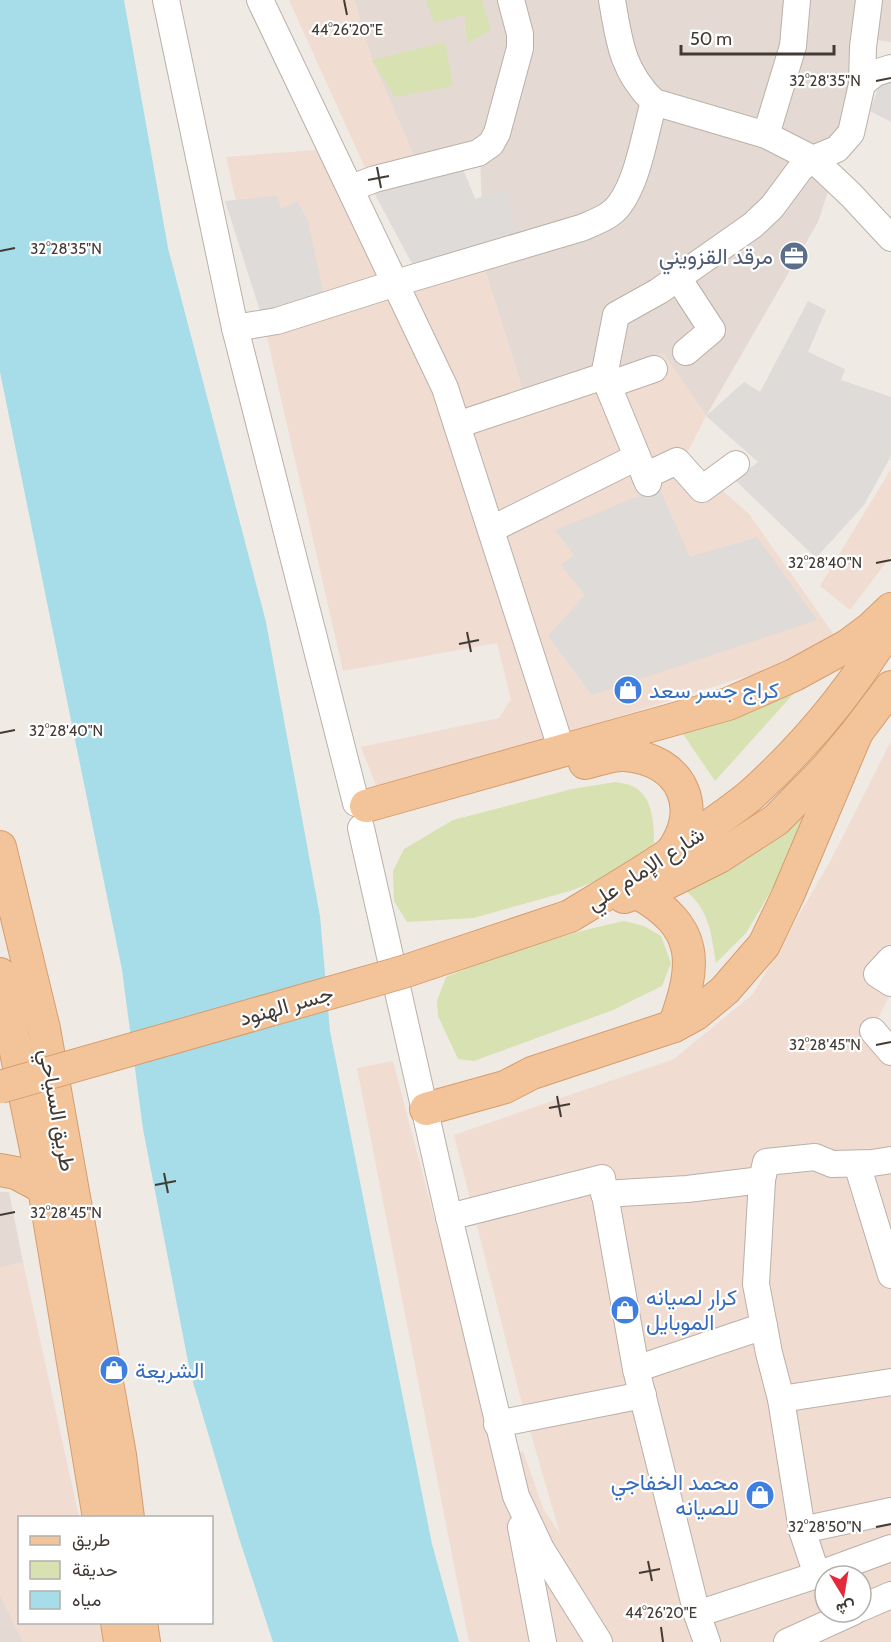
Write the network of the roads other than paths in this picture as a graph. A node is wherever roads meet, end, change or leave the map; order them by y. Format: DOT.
graph roads {
  1 [pos="166,0"];
  2 [pos="261,0"];
  3 [pos="511,0"];
  4 [pos="612,0"];
  5 [pos="796,0"];
  6 [pos="869,0"];
  7 [pos="891,68"];
  8 [pos="862,84"];
  9 [pos="654,102"];
  10 [pos="766,135"];
  11 [pos="813,159"];
  12 [pos="351,188"];
  13 [pos="891,238"];
  14 [pos="678,278"];
  15 [pos="396,282"];
  16 [pos="234,328"];
  17 [pos="686,352"];
  18 [pos="654,369"];
  19 [pos="606,381"];
  20 [pos="457,425"];
  21 [pos="736,464"];
  22 [pos="643,472"];
  23 [pos="492,529"];
  24 [pos="891,609"];
  25 [pos="891,624"];
  26 [pos="891,687"];
  27 [pos="857,732"];
  28 [pos="562,751"];
  29 [pos="363,814"];
  30 [pos="0,847"];
  31 [pos="668,856"];
  32 [pos="636,892"];
  33 [pos="570,916"];
  34 [pos="891,958"];
  35 [pos="0,974"];
  36 [pos="891,983"];
  37 [pos="674,1026"];
  38 [pos="873,1031"];
  39 [pos="891,1052"];
  40 [pos="0,1087"];
  41 [pos="424,1101"];
  42 [pos="891,1160"];
  43 [pos="857,1164"];
  44 [pos="0,1170"];
  45 [pos="764,1171"];
  46 [pos="44,1188"];
  47 [pos="604,1194"];
  48 [pos="449,1217"];
  49 [pos="891,1275"];
  50 [pos="764,1326"];
  51 [pos="636,1369"];
  52 [pos="891,1382"];
  53 [pos="643,1395"];
  54 [pos="781,1399"];
  55 [pos="497,1424"];
  56 [pos="116,1433"];
  57 [pos="87,1441"];
  58 [pos="109,1485"];
  59 [pos="516,1496"];
  60 [pos="891,1511"];
  61 [pos="100,1516"];
  62 [pos="127,1516"];
  63 [pos="802,1530"];
  64 [pos="891,1548"];
  65 [pos="813,1564"];
  66 [pos="847,1564"];
  67 [pos="813,1576"];
  68 [pos="891,1595"];
  69 [pos="873,1603"];
  70 [pos="697,1614"];
  71 [pos="117,1624"];
  72 [pos="141,1624"];
  73 [pos="827,1624"];
  74 [pos="120,1642"];
  75 [pos="144,1642"];
  76 [pos="543,1642"];
  77 [pos="599,1642"];
  78 [pos="707,1642"];
  79 [pos="787,1642"];
  1 -- 16 [label="street"];
  2 -- 12 [label="street"];
  3 -- 12 [label="street"];
  4 -- 9 [label="street"];
  5 -- 10 [label="street"];
  6 -- 8 [label="street"];
  7 -- 8 [label="street"];
  8 -- 11 [label="street"];
  9 -- 10 [label="street"];
  9 -- 15 [label="street"];
  10 -- 11 [label="street"];
  11 -- 13 [label="street"];
  11 -- 14 [label="street"];
  12 -- 15 [label="street"];
  14 -- 17 [label="street"];
  14 -- 19 [label="street"];
  15 -- 16 [label="street"];
  15 -- 20 [label="street"];
  16 -- 29 [label="street"];
  18 -- 19 [label="street"];
  19 -- 20 [label="street"];
  19 -- 22 [label="street"];
  20 -- 23 [label="street"];
  21 -- 22 [label="street"];
  22 -- 23 [label="street"];
  23 -- 28 [label="street"];
  24 -- 28 [label="main road"];
  25 -- 31 [label="main road, شارع الإمام علي"];
  26 -- 27 [label="main road, شارع الإمام علي"];
  27 -- 32 [label="main road, شارع الإمام علي"];
  27 -- 37 [label="main road"];
  28 -- 29 [label="main road"];
  29 -- 31 [label="main road"];
  29 -- 41 [label="street"];
  30 -- 56 [label="main road, طريق السياحي"];
  31 -- 33 [label="main road, شارع الإمام علي"];
  32 -- 33 [label="main road, شارع الإمام علي"];
  32 -- 37 [label="main road"];
  33 -- 40 [label="main road, جسر الهنود, bridge"];
  34 -- 36 [label="street"];
  35 -- 46 [label="main road, طريق السياحي"];
  37 -- 41 [label="main road"];
  38 -- 39 [label="street"];
  41 -- 48 [label="street"];
  42 -- 43 [label="street"];
  43 -- 45 [label="street"];
  43 -- 49 [label="street"];
  44 -- 46 [label="main road"];
  45 -- 47 [label="street"];
  45 -- 50 [label="street"];
  46 -- 57 [label="main road, طريق السياحي"];
  47 -- 48 [label="street"];
  47 -- 51 [label="street"];
  48 -- 55 [label="street"];
  50 -- 51 [label="street"];
  50 -- 54 [label="street"];
  51 -- 53 [label="street"];
  52 -- 54 [label="street"];
  53 -- 55 [label="street"];
  53 -- 70 [label="street"];
  54 -- 63 [label="street"];
  55 -- 59 [label="street"];
  56 -- 57 [label="main road"];
  56 -- 58 [label="main road, طريق السياحي"];
  57 -- 58 [label="main road, طريق السياحي"];
  58 -- 61 [label="main road, طريق السياحي"];
  58 -- 62 [label="main road, طريق السياحي"];
  59 -- 76 [label="street"];
  59 -- 77 [label="street"];
  60 -- 63 [label="street"];
  63 -- 65 [label="street"];
  64 -- 66 [label="street"];
  67 -- 70 [label="street"];
  68 -- 69 [label="street"];
  70 -- 78 [label="street"];
  71 -- 74 [label="main road"];
  72 -- 75 [label="main road"];
  73 -- 79 [label="street"];
}
